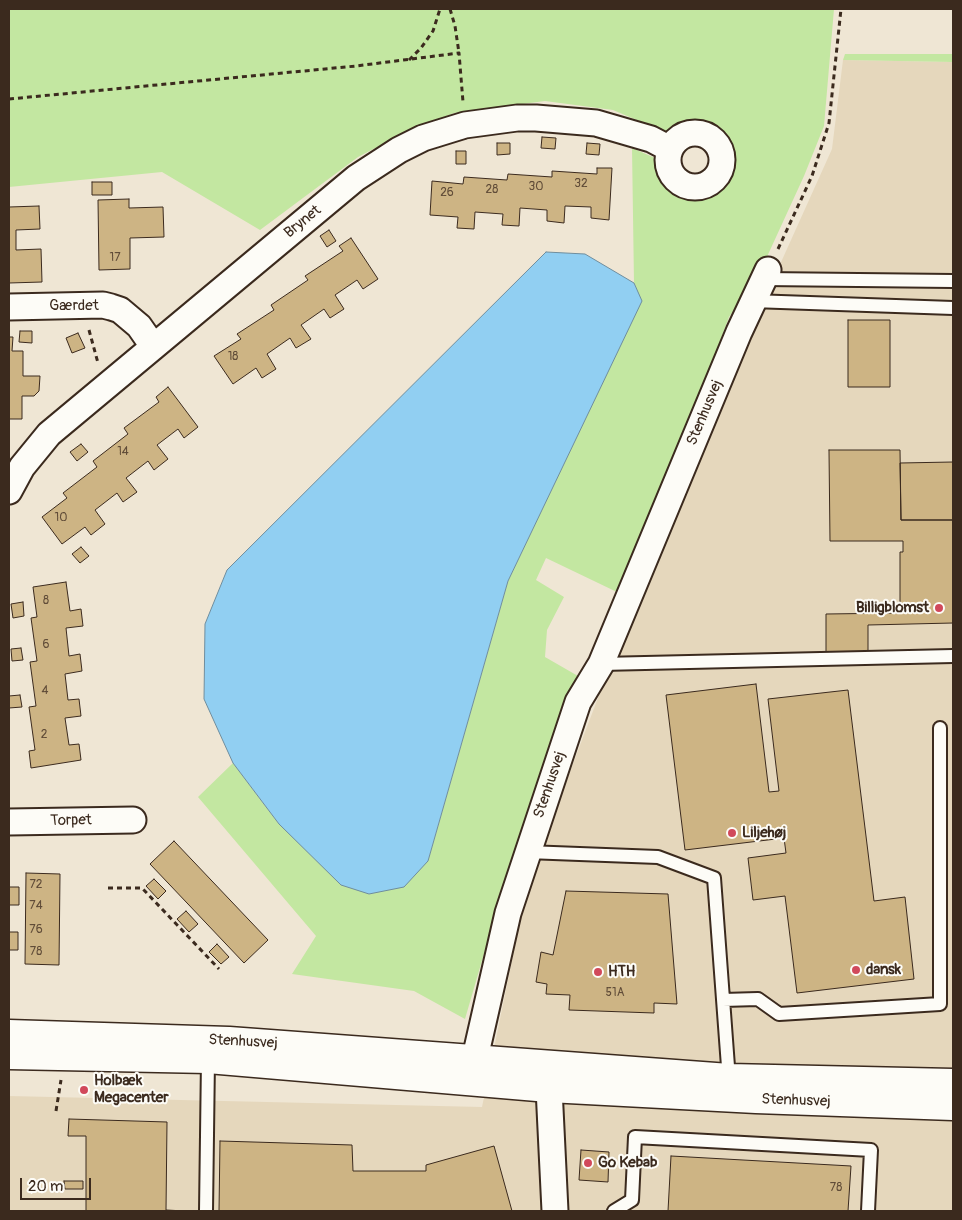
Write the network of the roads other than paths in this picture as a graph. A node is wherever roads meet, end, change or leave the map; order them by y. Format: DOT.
graph roads {
  1 [pos="670,149"];
  2 [pos="766,275"];
  3 [pos="953,281"];
  4 [pos="752,301"];
  5 [pos="9,307"];
  6 [pos="953,308"];
  7 [pos="153,346"];
  8 [pos="9,491"];
  9 [pos="953,656"];
  10 [pos="601,664"];
  11 [pos="940,728"];
  12 [pos="133,820"];
  13 [pos="9,822"];
  14 [pos="527,852"];
  15 [pos="723,1000"];
  16 [pos="9,1034"];
  17 [pos="9,1055"];
  18 [pos="208,1059"];
  19 [pos="475,1069"];
  20 [pos="550,1076"];
  21 [pos="953,1083"];
  22 [pos="729,1088"];
  23 [pos="953,1106"];
  24 [pos="206,1211"];
  25 [pos="555,1211"];
  26 [pos="614,1211"];
  27 [pos="868,1211"];
  1 -- 7 [label="street, Brynet"];
  2 -- 3 [label="lane"];
  2 -- 4 [label="street, Stenhusvej"];
  4 -- 6 [label="lane"];
  4 -- 10 [label="street, Stenhusvej"];
  5 -- 7 [label="street, Gærdet"];
  7 -- 8 [label="street, Brynet"];
  9 -- 10 [label="lane"];
  10 -- 14 [label="street, Stenhusvej"];
  11 -- 15 [label="lane"];
  12 -- 13 [label="street, Torpet"];
  14 -- 15 [label="lane"];
  14 -- 19 [label="street, Stenhusvej"];
  15 -- 22 [label="lane"];
  16 -- 19 [label="street, Stenhusvej"];
  17 -- 18 [label="street, Stenhusvej"];
  18 -- 19 [label="street, Stenhusvej"];
  18 -- 24 [label="lane"];
  19 -- 20 [label="street, Stenhusvej"];
  20 -- 22 [label="street, Stenhusvej"];
  20 -- 25 [label="street"];
  21 -- 22 [label="street, Stenhusvej"];
  22 -- 23 [label="street, Stenhusvej"];
  26 -- 27 [label="lane"];
}
